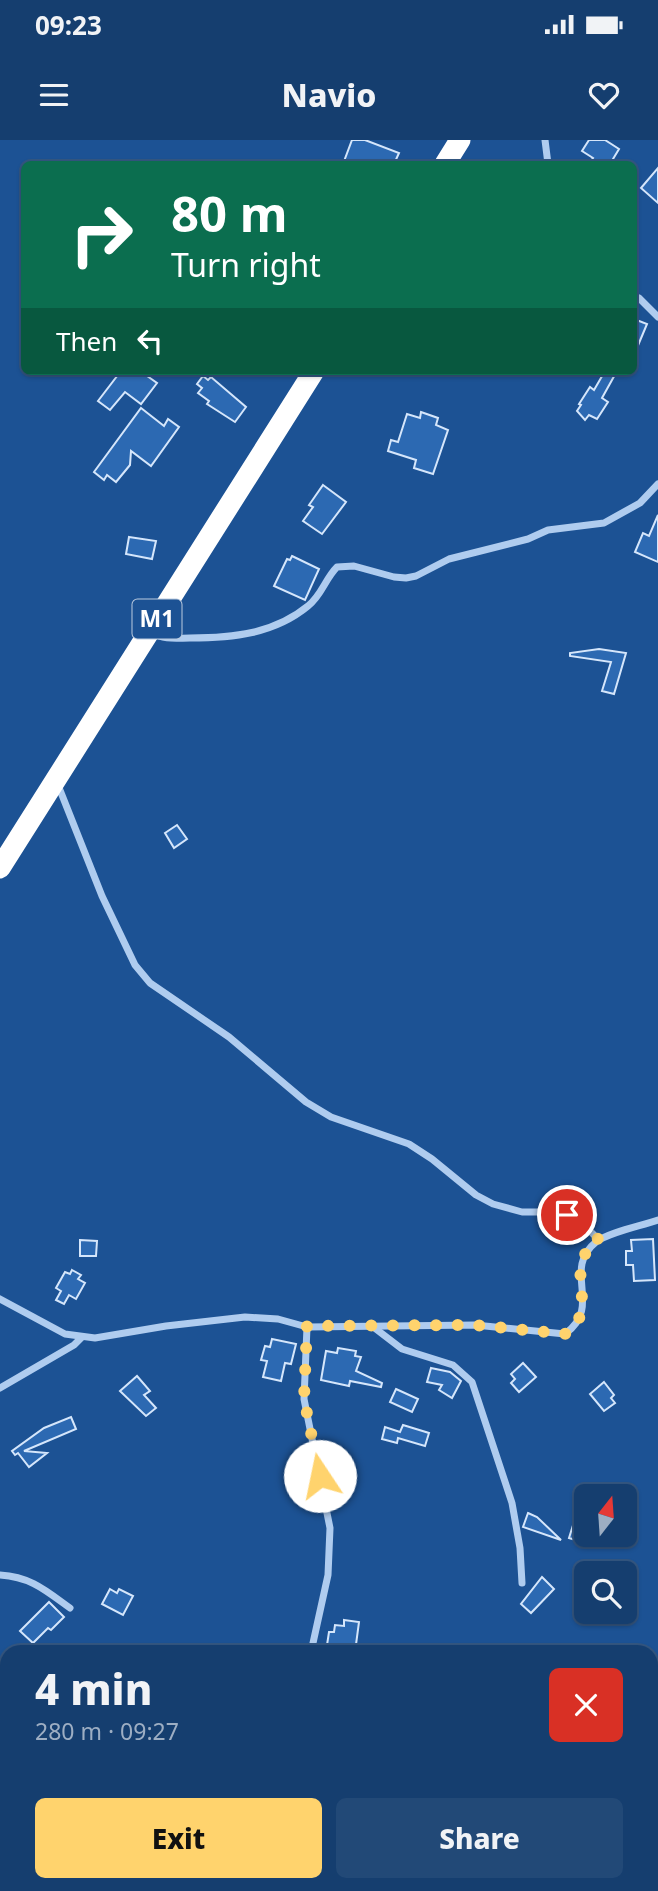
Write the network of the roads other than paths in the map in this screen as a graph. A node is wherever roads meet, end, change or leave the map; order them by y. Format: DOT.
graph roads {
  1 [pos="460,140"];
  2 [pos="545,140"];
  3 [pos="447,161"];
  4 [pos="548,161"];
  5 [pos="637,297"];
  6 [pos="658,317"];
  7 [pos="311,375"];
  8 [pos="658,484"];
  9 [pos="150,631"];
  10 [pos="56,779"];
  11 [pos="0,868"];
  12 [pos="658,1220"];
  13 [pos="599,1240"];
  14 [pos="0,1299"];
  15 [pos="307,1326"];
  16 [pos="371,1326"];
  17 [pos="82,1337"];
  18 [pos="0,1388"];
  19 [pos="0,1575"];
  20 [pos="522,1583"];
  21 [pos="70,1608"];
  22 [pos="313,1645"];
  1 -- 3 [label="highway"];
  2 -- 4 [label="street"];
  5 -- 6 [label="street"];
  7 -- 9 [label="highway, M1"];
  8 -- 9 [label="street"];
  9 -- 10 [label="highway, M1"];
  10 -- 11 [label="highway, M1"];
  10 -- 13 [label="street"];
  12 -- 13 [label="street"];
  13 -- 16 [label="street"];
  14 -- 17 [label="street"];
  15 -- 16 [label="street"];
  15 -- 17 [label="street"];
  15 -- 22 [label="street"];
  16 -- 20 [label="street"];
  17 -- 18 [label="street"];
  19 -- 21 [label="street"];
}
